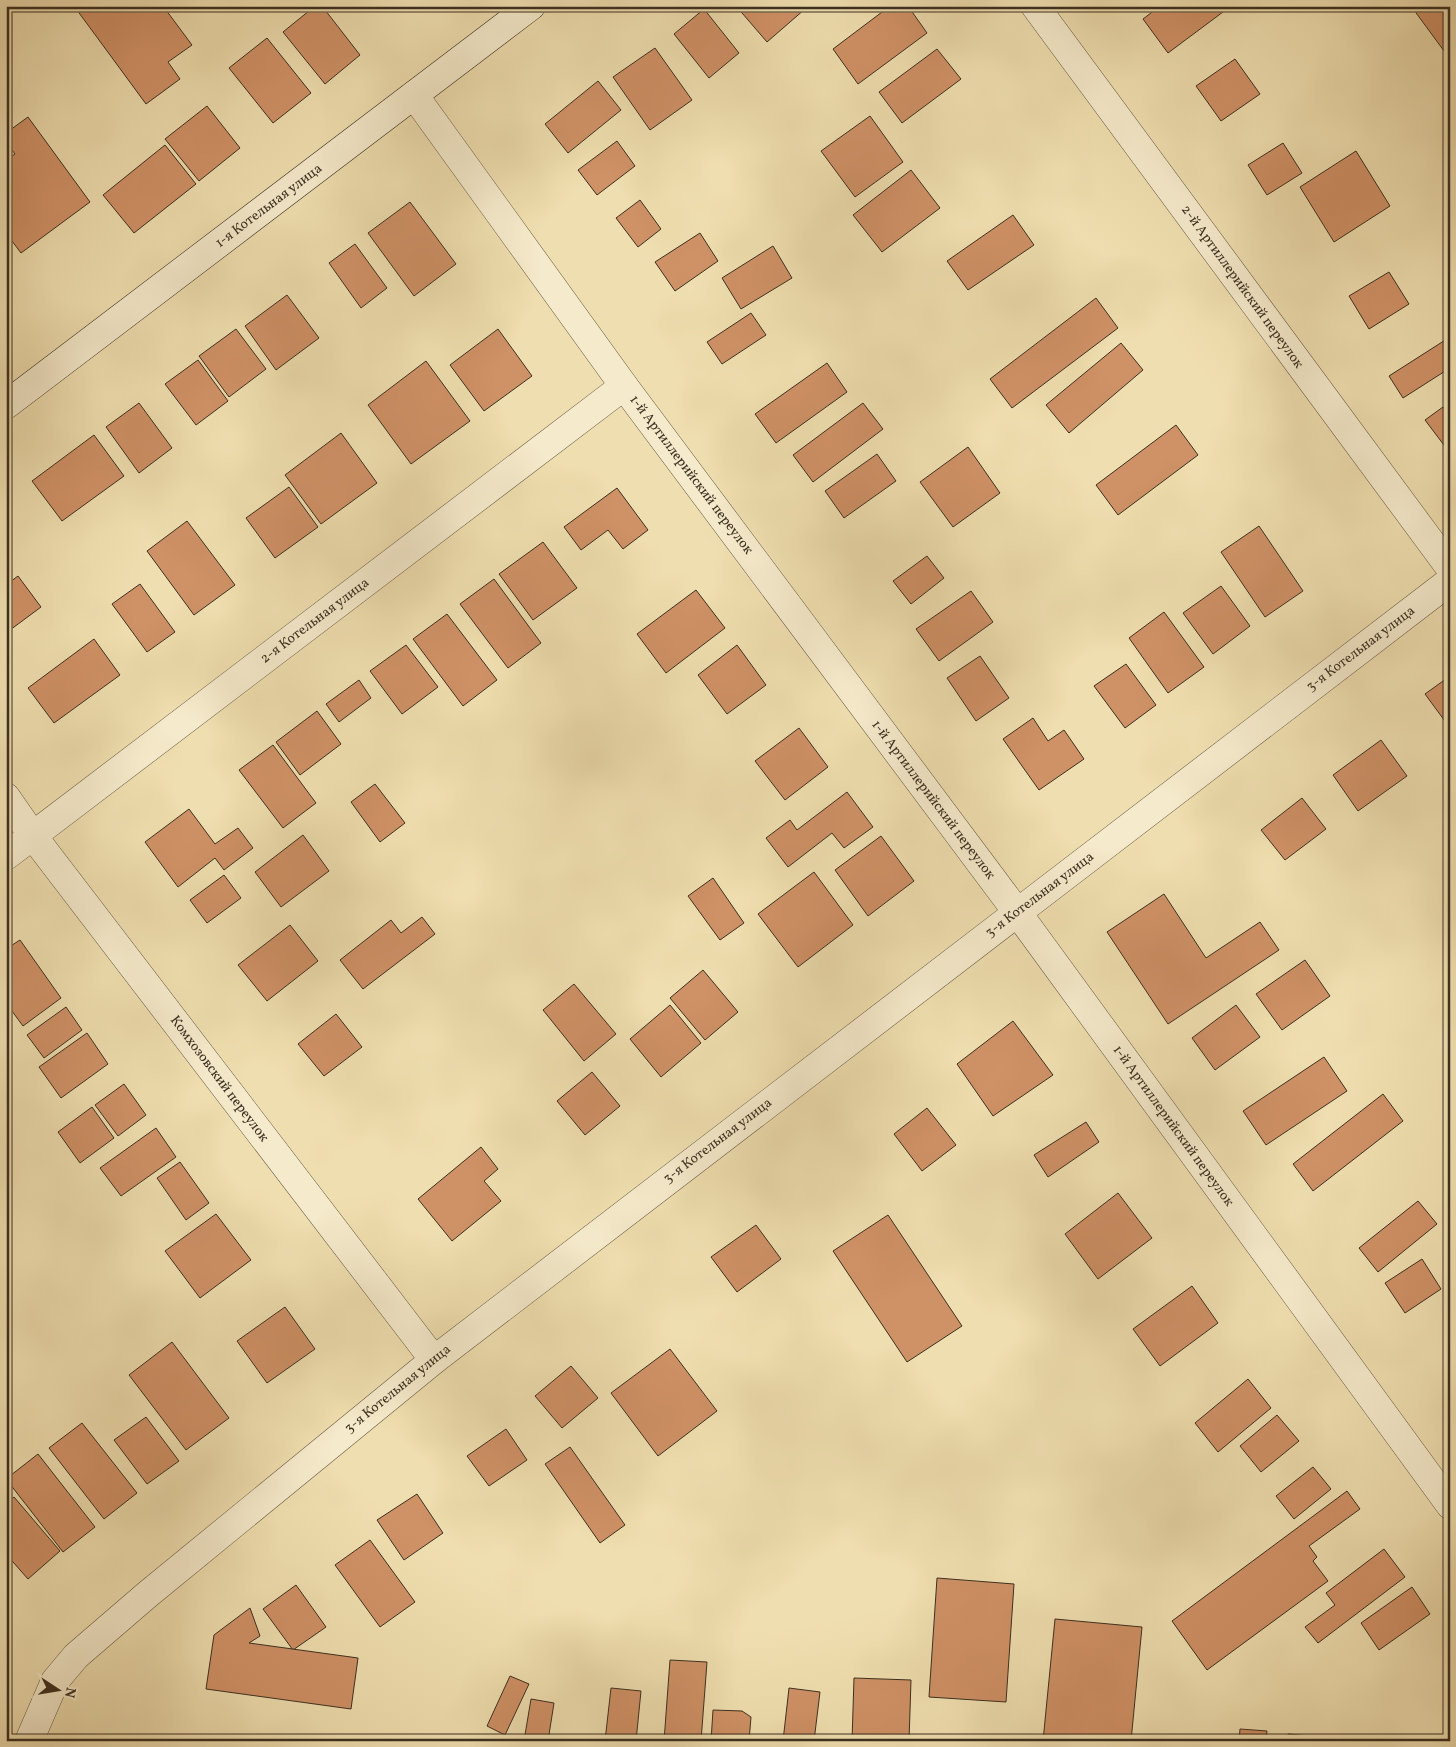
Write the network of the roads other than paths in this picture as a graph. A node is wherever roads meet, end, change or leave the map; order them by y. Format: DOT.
graph roads {
  1 [pos="531,6"];
  2 [pos="1035,6"];
  3 [pos="414,95"];
  4 [pos="624,386"];
  5 [pos="6,405"];
  6 [pos="1450,568"];
  7 [pos="1450,581"];
  8 [pos="6,797"];
  9 [pos="33,836"];
  10 [pos="6,856"];
  11 [pos="1017,912"];
  12 [pos="434,1360"];
  13 [pos="1450,1505"];
  14 [pos="29,1741"];
  1 -- 3 [label="street, 1-я Котельная улица"];
  2 -- 6 [label="street, 2-й Артиллерийский переулок"];
  3 -- 4 [label="street, 1-й Артиллерийский переулок"];
  3 -- 5 [label="street, 1-я Котельная улица"];
  4 -- 9 [label="street, 2-я Котельная улица"];
  4 -- 11 [label="street, 1-й Артиллерийский переулок"];
  7 -- 11 [label="street, 3-я Котельная улица"];
  8 -- 9 [label="street, Комхозовский переулок"];
  9 -- 10 [label="street, 2-я Котельная улица"];
  9 -- 12 [label="street, Комхозовский переулок"];
  11 -- 12 [label="street, 3-я Котельная улица"];
  11 -- 13 [label="street, 1-й Артиллерийский переулок"];
  12 -- 14 [label="street, 3-я Котельная улица"];
}
